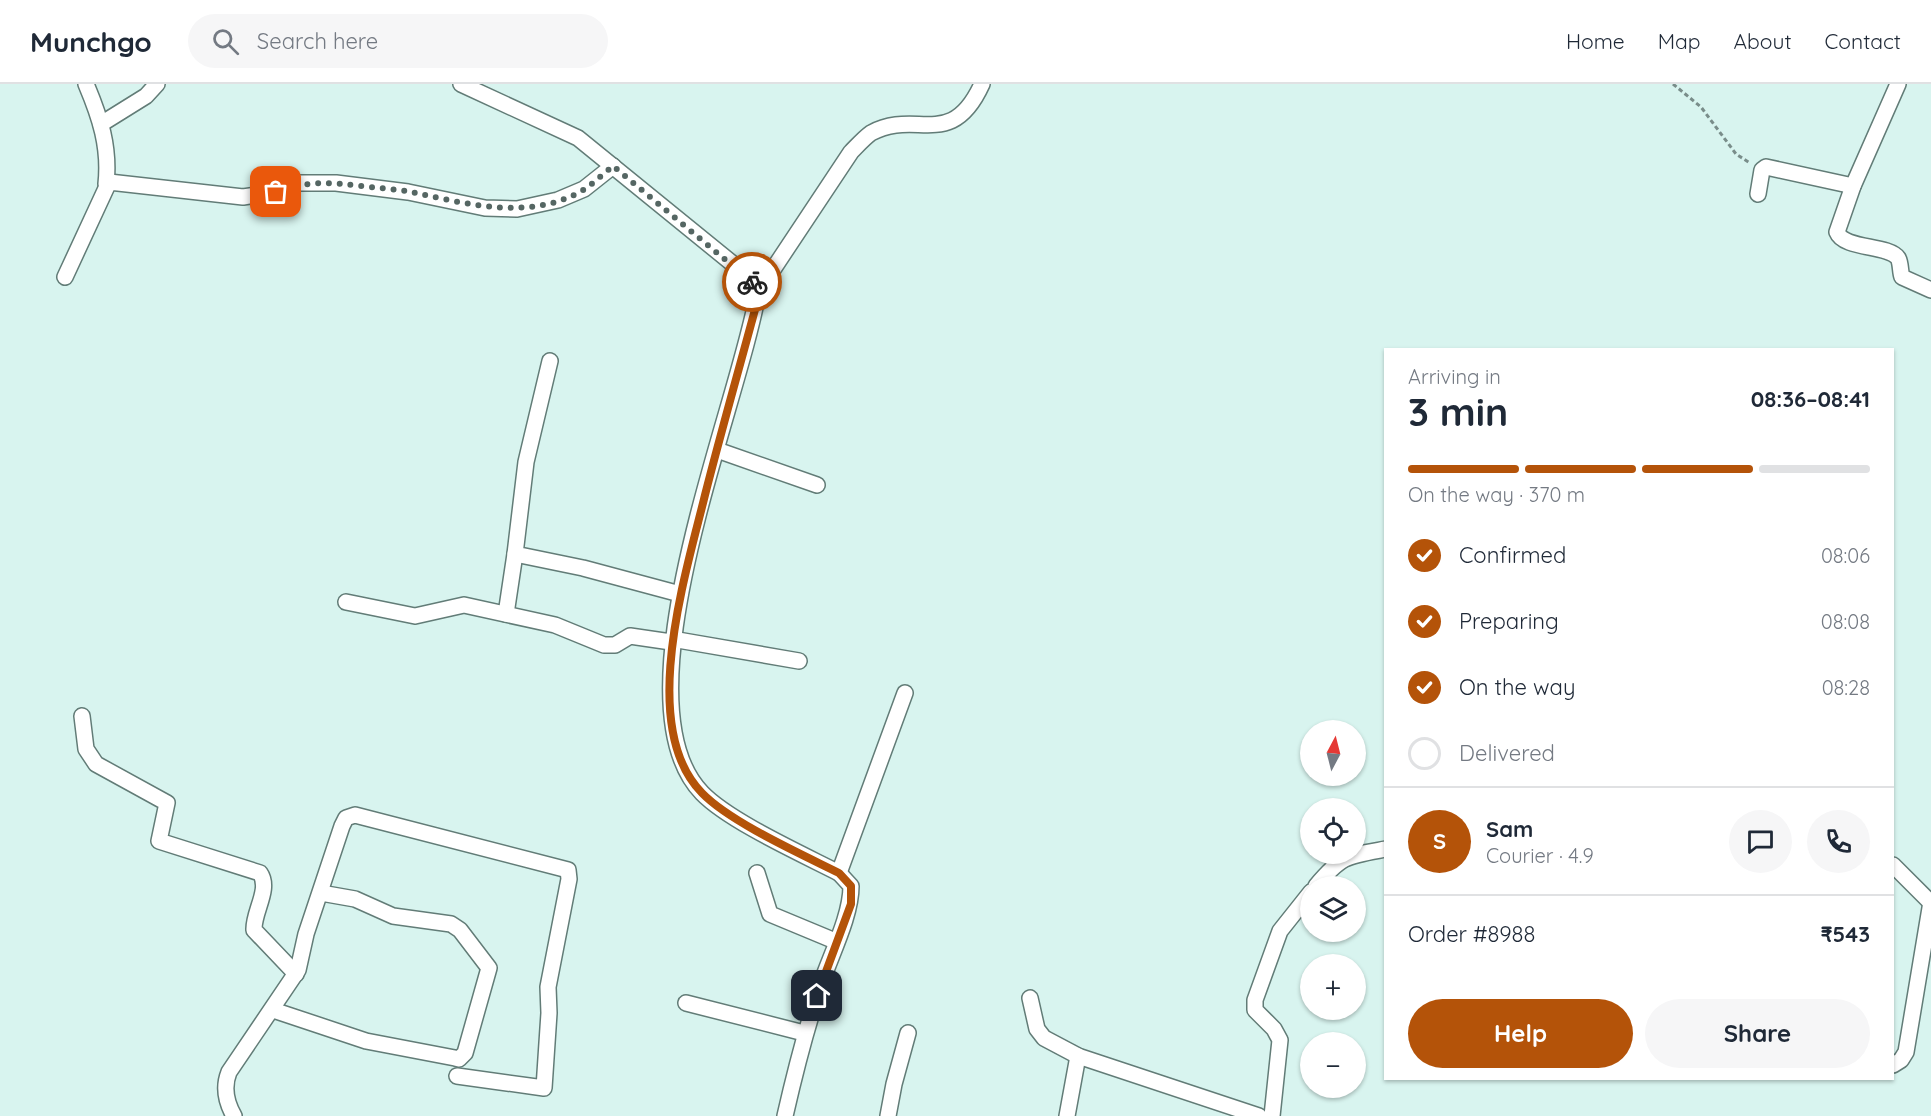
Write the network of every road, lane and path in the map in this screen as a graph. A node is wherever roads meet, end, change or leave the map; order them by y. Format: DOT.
graph roads {
  1 [pos="86,84"];
  2 [pos="157,84"];
  3 [pos="461,84"];
  4 [pos="982,84"];
  5 [pos="1673,84"];
  6 [pos="1898,84"];
  7 [pos="101,124"];
  8 [pos="613,166"];
  9 [pos="1762,170"];
  10 [pos="106,184"];
  11 [pos="1853,186"];
  12 [pos="1758,194"];
  13 [pos="65,277"];
  14 [pos="1931,290"];
  15 [pos="758,292"];
  16 [pos="550,361"];
  17 [pos="717,450"];
  18 [pos="817,485"];
  19 [pos="515,554"];
  20 [pos="680,594"];
  21 [pos="346,602"];
  22 [pos="506,614"];
  23 [pos="672,640"];
  24 [pos="800,661"];
  25 [pos="905,693"];
  26 [pos="82,716"];
  27 [pos="1384,849"];
  28 [pos="1894,866"];
  29 [pos="758,873"];
  30 [pos="839,873"];
  31 [pos="1325,876"];
  32 [pos="321,892"];
  33 [pos="1931,902"];
  34 [pos="1300,906"];
  35 [pos="835,941"];
  36 [pos="1925,962"];
  37 [pos="296,974"];
  38 [pos="1030,998"];
  39 [pos="686,1003"];
  40 [pos="273,1010"];
  41 [pos="908,1032"];
  42 [pos="804,1033"];
  43 [pos="1078,1056"];
  44 [pos="1894,1064"];
  45 [pos="457,1076"];
  46 [pos="234,1116"];
  47 [pos="785,1116"];
  48 [pos="888,1116"];
  49 [pos="1067,1116"];
  50 [pos="1259,1116"];
  51 [pos="1272,1116"];
  1 -- 7 [label="street"];
  2 -- 7 [label="street"];
  3 -- 8 [label="street"];
  4 -- 15 [label="street"];
  5 -- 9 [label="path"];
  6 -- 11 [label="street"];
  7 -- 10 [label="street"];
  8 -- 10 [label="street"];
  8 -- 15 [label="street"];
  9 -- 11 [label="street"];
  9 -- 12 [label="street"];
  10 -- 13 [label="street"];
  11 -- 14 [label="street"];
  15 -- 17 [label="street"];
  16 -- 19 [label="street"];
  17 -- 18 [label="street"];
  17 -- 20 [label="street"];
  19 -- 20 [label="street"];
  19 -- 22 [label="street"];
  20 -- 23 [label="street"];
  21 -- 22 [label="street"];
  22 -- 23 [label="street"];
  23 -- 24 [label="street"];
  23 -- 30 [label="street"];
  25 -- 30 [label="street"];
  26 -- 37 [label="street"];
  27 -- 31 [label="street"];
  28 -- 33 [label="street"];
  29 -- 35 [label="street"];
  30 -- 35 [label="street"];
  32 -- 37 [label="street"];
  32 -- 40 [label="street"];
  32 -- 45 [label="street"];
  33 -- 36 [label="street"];
  34 -- 51 [label="street"];
  35 -- 42 [label="street"];
  36 -- 44 [label="street"];
  37 -- 40 [label="street"];
  38 -- 43 [label="street"];
  39 -- 42 [label="street"];
  40 -- 46 [label="street"];
  41 -- 48 [label="street"];
  42 -- 47 [label="street"];
  43 -- 49 [label="street"];
  43 -- 50 [label="street"];
}
